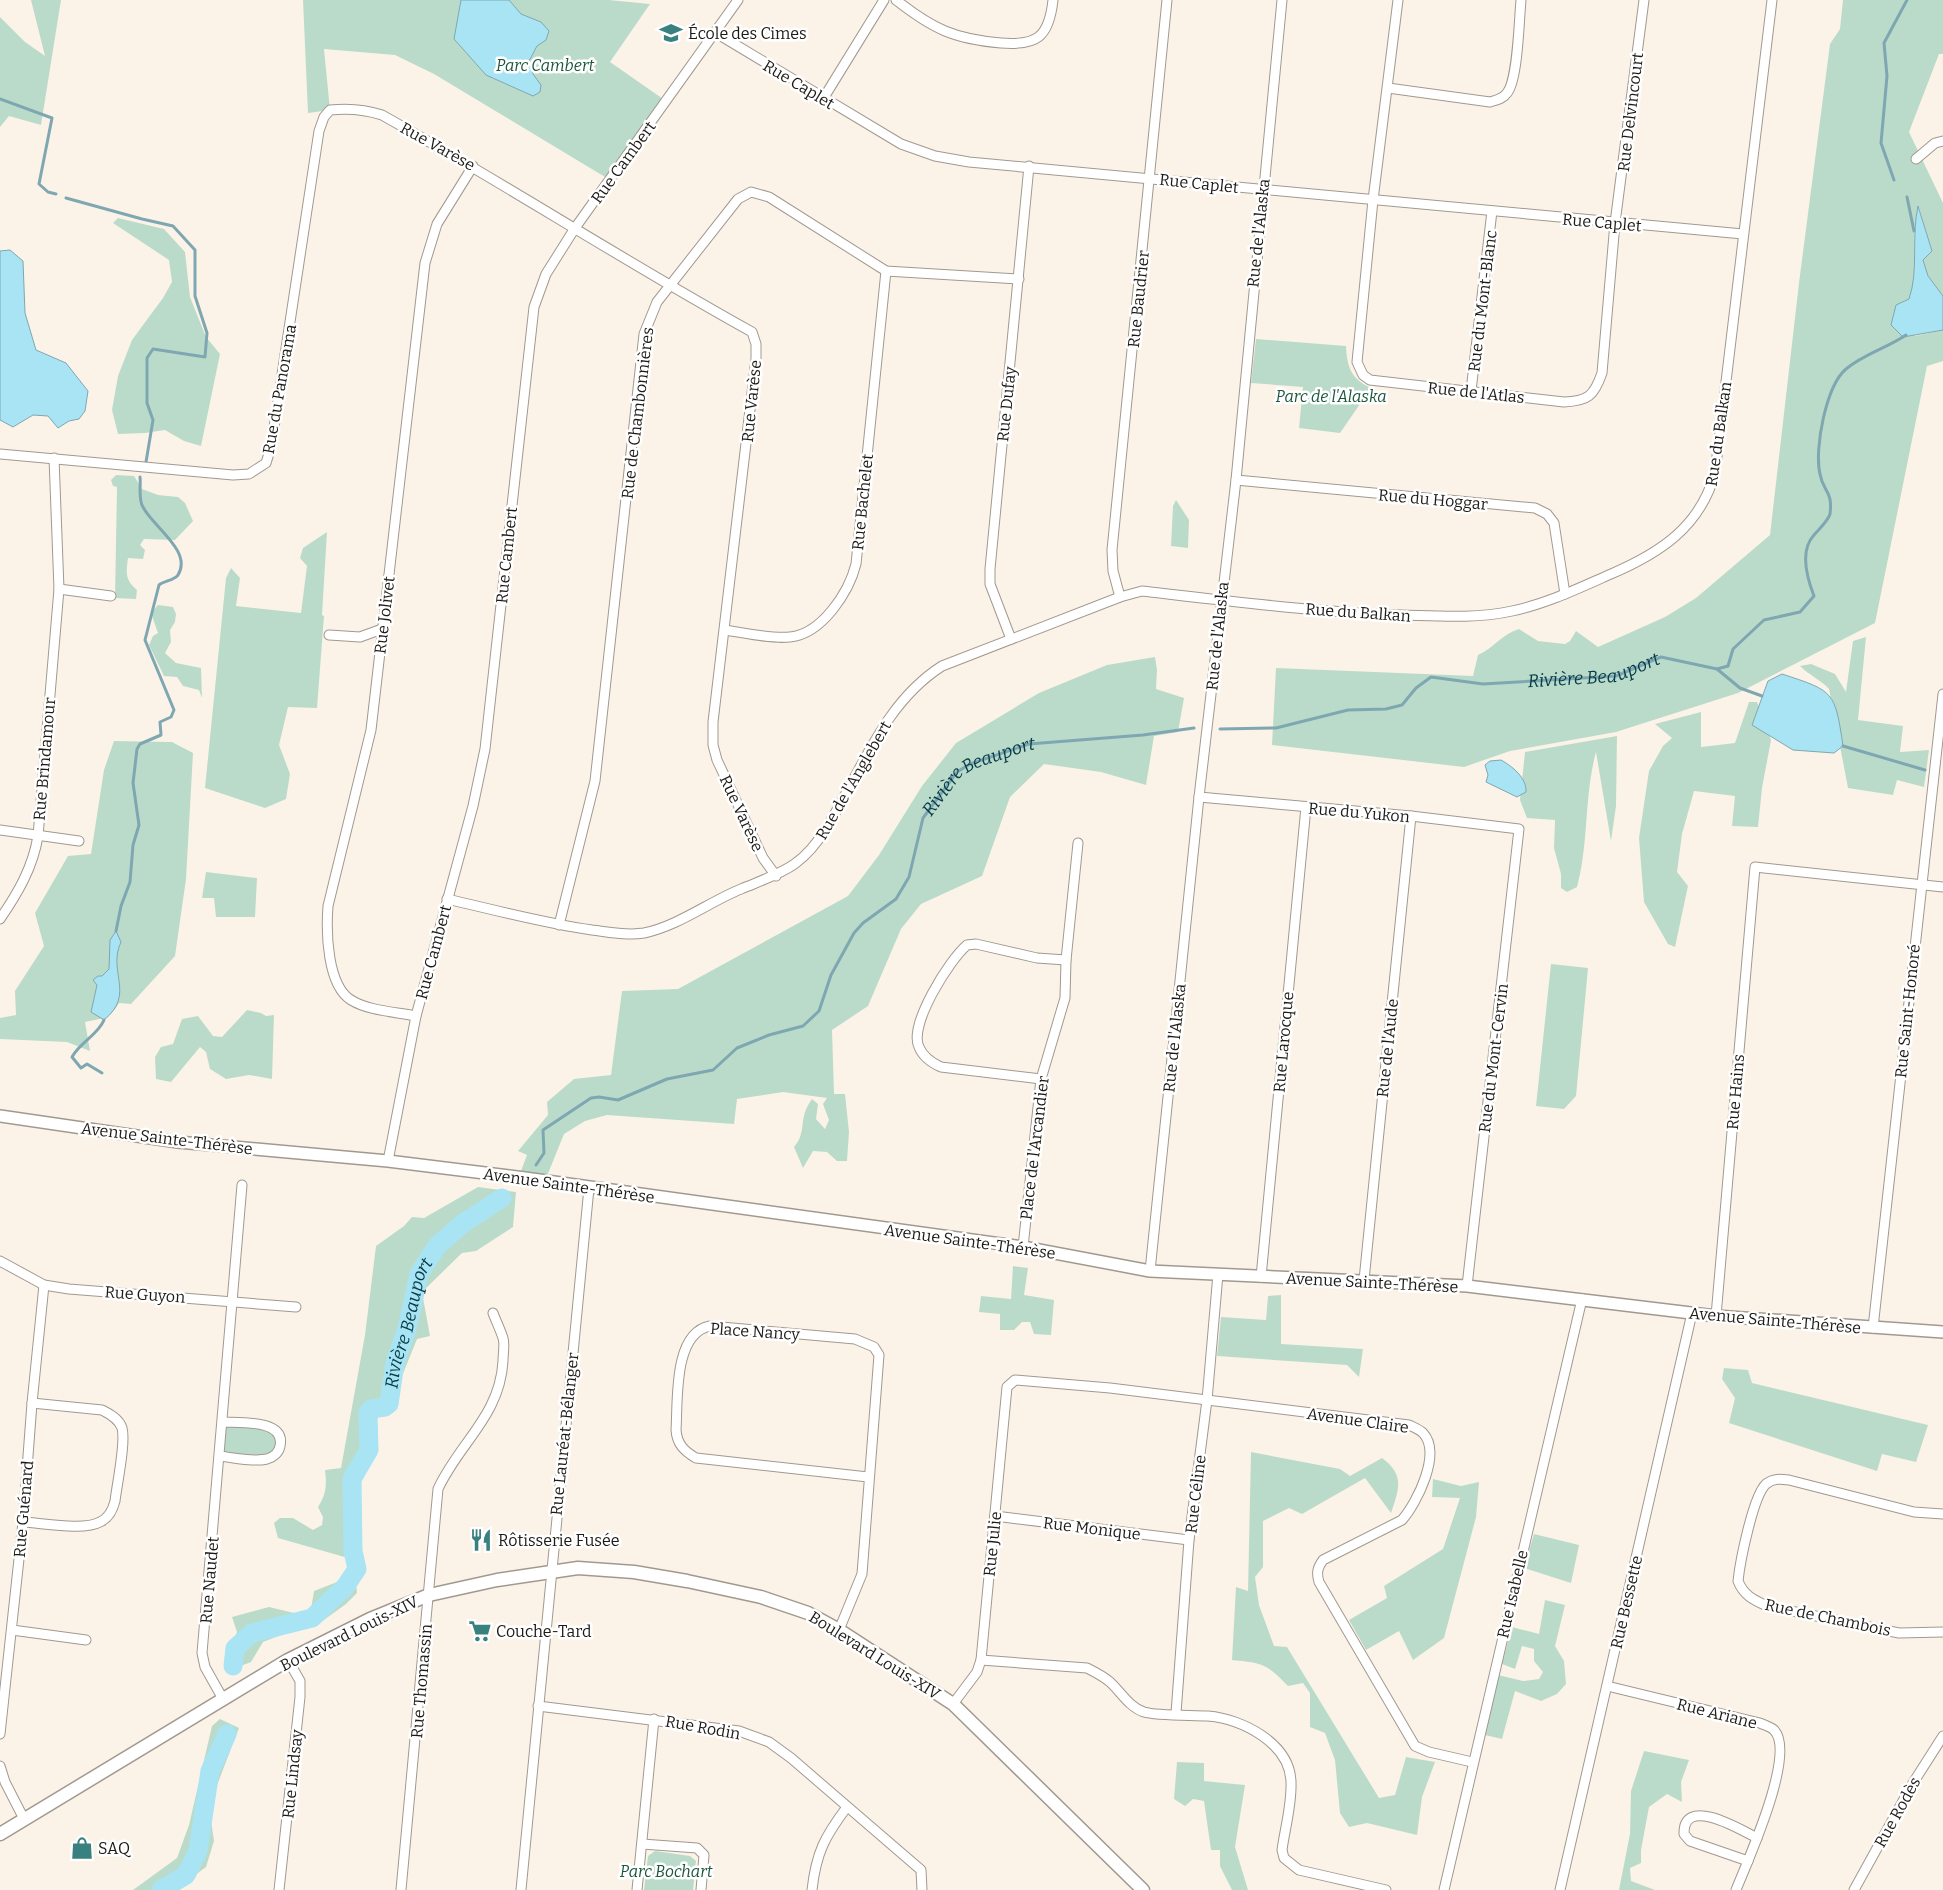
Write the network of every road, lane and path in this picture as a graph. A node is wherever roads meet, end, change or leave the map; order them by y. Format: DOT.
graph roads {
  1 [pos="738,0"];
  2 [pos="884,0"];
  3 [pos="896,0"];
  4 [pos="1053,0"];
  5 [pos="1167,0"];
  6 [pos="1282,0"];
  7 [pos="1398,0"];
  8 [pos="1521,0"];
  9 [pos="1644,0"];
  10 [pos="1772,0"];
  11 [pos="716,34"];
  12 [pos="1388,88"];
  13 [pos="823,99"];
  14 [pos="330,110"];
  15 [pos="1943,141"];
  16 [pos="1916,159"];
  17 [pos="473,166"];
  18 [pos="1029,166"];
  19 [pos="1150,178"];
  20 [pos="1262,189"];
  21 [pos="1373,200"];
  22 [pos="1492,211"];
  23 [pos="1615,223"];
  24 [pos="575,228"];
  25 [pos="1743,234"];
  26 [pos="886,271"];
  27 [pos="1019,279"];
  28 [pos="670,286"];
  29 [pos="1471,392"];
  30 [pos="0,454"];
  31 [pos="54,458"];
  32 [pos="1236,480"];
  33 [pos="59,589"];
  34 [pos="1565,594"];
  35 [pos="111,596"];
  36 [pos="1120,597"];
  37 [pos="1221,601"];
  38 [pos="382,630"];
  39 [pos="725,630"];
  40 [pos="329,635"];
  41 [pos="1011,639"];
  42 [pos="1943,694"];
  43 [pos="1199,797"];
  44 [pos="1306,807"];
  45 [pos="1411,816"];
  46 [pos="1519,829"];
  47 [pos="0,830"];
  48 [pos="38,836"];
  49 [pos="79,841"];
  50 [pos="1078,843"];
  51 [pos="776,876"];
  52 [pos="1920,884"];
  53 [pos="1943,887"];
  54 [pos="448,899"];
  55 [pos="0,919"];
  56 [pos="559,925"];
  57 [pos="1066,960"];
  58 [pos="416,1016"];
  59 [pos="1040,1079"];
  60 [pos="0,1116"];
  61 [pos="388,1161"];
  62 [pos="242,1185"];
  63 [pos="589,1188"];
  64 [pos="1023,1247"];
  65 [pos="0,1261"];
  66 [pos="1150,1271"];
  67 [pos="1218,1274"];
  68 [pos="1261,1277"];
  69 [pos="1364,1280"];
  70 [pos="44,1285"];
  71 [pos="1466,1286"];
  72 [pos="1582,1299"];
  73 [pos="232,1301"];
  74 [pos="296,1307"];
  75 [pos="493,1313"];
  76 [pos="1692,1313"];
  77 [pos="1716,1316"];
  78 [pos="1872,1328"];
  79 [pos="1943,1332"];
  80 [pos="1015,1380"];
  81 [pos="1207,1400"];
  82 [pos="32,1403"];
  83 [pos="223,1422"];
  84 [pos="220,1456"];
  85 [pos="868,1477"];
  86 [pos="1943,1514"];
  87 [pos="995,1516"];
  88 [pos="23,1522"];
  89 [pos="1189,1540"];
  90 [pos="551,1572"];
  91 [pos="429,1595"];
  92 [pos="12,1630"];
  93 [pos="840,1630"];
  94 [pos="1943,1632"];
  95 [pos="86,1640"];
  96 [pos="288,1660"];
  97 [pos="981,1660"];
  98 [pos="1607,1686"];
  99 [pos="222,1699"];
  100 [pos="953,1704"];
  101 [pos="538,1706"];
  102 [pos="1176,1714"];
  103 [pos="0,1719"];
  104 [pos="654,1719"];
  105 [pos="0,1734"];
  106 [pos="1943,1736"];
  107 [pos="1472,1762"];
  108 [pos="0,1766"];
  109 [pos="847,1807"];
  110 [pos="24,1819"];
  111 [pos="0,1834"];
  112 [pos="1757,1838"];
  113 [pos="642,1844"];
  114 [pos="1748,1861"];
  115 [pos="280,1890"];
  116 [pos="401,1890"];
  117 [pos="521,1890"];
  118 [pos="637,1890"];
  119 [pos="701,1890"];
  120 [pos="812,1890"];
  121 [pos="922,1890"];
  122 [pos="1143,1890"];
  123 [pos="1386,1890"];
  124 [pos="1444,1890"];
  125 [pos="1560,1890"];
  126 [pos="1736,1890"];
  127 [pos="1854,1890"];
  1 -- 11 [label="street, Rue Cambert"];
  2 -- 13 [label="street"];
  3 -- 4 [label="street"];
  5 -- 19 [label="street, Rue Baudrier"];
  6 -- 20 [label="street, Rue de l'Alaska"];
  7 -- 12 [label="street"];
  8 -- 12 [label="street"];
  9 -- 23 [label="street, Rue Delvincourt"];
  10 -- 25 [label="street, Rue du Balkan"];
  11 -- 13 [label="street, Rue Caplet"];
  11 -- 24 [label="street, Rue Cambert"];
  12 -- 21 [label="street"];
  13 -- 18 [label="street, Rue Caplet"];
  14 -- 17 [label="street, Rue Varèse"];
  14 -- 31 [label="street, Rue du Panorama"];
  15 -- 16 [label="street"];
  17 -- 24 [label="street, Rue Varèse"];
  17 -- 38 [label="street, Rue Jolivet"];
  18 -- 19 [label="street, Rue Caplet"];
  18 -- 27 [label="street, Rue Dufay"];
  19 -- 20 [label="street, Rue Caplet"];
  19 -- 36 [label="street, Rue Baudrier"];
  20 -- 21 [label="street, Rue Caplet"];
  20 -- 32 [label="street, Rue de l'Alaska"];
  21 -- 22 [label="street, Rue Caplet"];
  21 -- 29 [label="street, Rue de l'Atlas"];
  22 -- 23 [label="street, Rue Caplet"];
  22 -- 29 [label="street, Rue du Mont-Blanc"];
  23 -- 25 [label="street, Rue Caplet"];
  23 -- 29 [label="street, Rue de l'Atlas"];
  24 -- 28 [label="street, Rue Varèse"];
  24 -- 54 [label="street, Rue Cambert"];
  25 -- 34 [label="street, Rue du Balkan"];
  26 -- 27 [label="street, Rue de Chambonnières"];
  26 -- 28 [label="street, Rue de Chambonnières"];
  26 -- 39 [label="street, Rue Bachelet"];
  27 -- 41 [label="street, Rue Dufay"];
  28 -- 39 [label="street, Rue Varèse"];
  28 -- 56 [label="street, Rue de Chambonnières"];
  30 -- 31 [label="street, Rue du Panorama"];
  31 -- 33 [label="street, Rue Brindamour"];
  32 -- 34 [label="street, Rue du Hoggar"];
  32 -- 37 [label="street, Rue de l'Alaska"];
  33 -- 35 [label="street"];
  33 -- 48 [label="street, Rue Brindamour"];
  34 -- 37 [label="street, Rue du Balkan"];
  36 -- 37 [label="street, Rue de l'Anglebert"];
  36 -- 41 [label="street, Rue de l'Anglebert"];
  37 -- 43 [label="street, Rue de l'Alaska"];
  38 -- 40 [label="street"];
  38 -- 58 [label="street, Rue Jolivet"];
  39 -- 51 [label="street, Rue Varèse"];
  41 -- 51 [label="street, Rue de l'Anglebert"];
  42 -- 52 [label="street, Rue Saint-Honoré"];
  43 -- 44 [label="street, Rue du Yukon"];
  43 -- 66 [label="street, Rue de l'Alaska"];
  44 -- 45 [label="street, Rue du Yukon"];
  44 -- 68 [label="street, Rue Larocque"];
  45 -- 46 [label="street, Rue du Yukon"];
  45 -- 69 [label="street, Rue de l'Aude"];
  46 -- 71 [label="street, Rue du Mont-Cervin"];
  47 -- 48 [label="street"];
  48 -- 49 [label="street"];
  48 -- 55 [label="street, Rue Brindamour"];
  50 -- 57 [label="street, Place de l'Arcandier"];
  51 -- 56 [label="street, Rue de l'Anglebert"];
  52 -- 53 [label="street"];
  52 -- 77 [label="street, Rue Hains"];
  52 -- 78 [label="street, Rue Saint-Honoré"];
  54 -- 56 [label="street, Rue de l'Anglebert"];
  54 -- 58 [label="street, Rue Cambert"];
  57 -- 59 [label="street, Place de l'Arcandier"];
  57 -- 59 [label="street"];
  58 -- 61 [label="street, Rue Cambert"];
  59 -- 64 [label="street, Place de l'Arcandier"];
  60 -- 61 [label="street, Avenue Sainte-Thérèse"];
  61 -- 63 [label="street, Avenue Sainte-Thérèse"];
  62 -- 73 [label="street, Rue Naudet"];
  63 -- 64 [label="street, Avenue Sainte-Thérèse"];
  63 -- 90 [label="street, Rue Lauréat-Bélanger"];
  64 -- 66 [label="street, Avenue Sainte-Thérèse"];
  65 -- 70 [label="street, Rue Guyon"];
  66 -- 67 [label="street, Avenue Sainte-Thérèse"];
  67 -- 68 [label="street, Avenue Sainte-Thérèse"];
  67 -- 81 [label="street, Rue Céline"];
  68 -- 69 [label="street, Avenue Sainte-Thérèse"];
  69 -- 71 [label="street, Avenue Sainte-Thérèse"];
  70 -- 73 [label="street, Rue Guyon"];
  70 -- 82 [label="street, Rue Guénard"];
  71 -- 72 [label="street, Avenue Sainte-Thérèse"];
  72 -- 76 [label="street, Avenue Sainte-Thérèse"];
  72 -- 107 [label="street, Rue Isabelle"];
  73 -- 74 [label="street, Rue Guyon"];
  73 -- 83 [label="street, Rue Naudet"];
  75 -- 91 [label="street, Rue Thomassin"];
  76 -- 77 [label="street, Avenue Sainte-Thérèse"];
  76 -- 98 [label="street, Rue Bessette"];
  77 -- 78 [label="street, Avenue Sainte-Thérèse"];
  78 -- 79 [label="street, Avenue Sainte-Thérèse"];
  80 -- 81 [label="street, Avenue Claire"];
  80 -- 87 [label="street, Rue Julie"];
  81 -- 89 [label="street, Rue Céline"];
  81 -- 107 [label="street, Avenue Claire"];
  82 -- 88 [label="street, Rue Guénard"];
  82 -- 88 [label="street"];
  83 -- 84 [label="street, Rue Naudet"];
  83 -- 84 [label="street"];
  84 -- 99 [label="street, Rue Naudet"];
  85 -- 85 [label="street, Place Nancy"];
  85 -- 93 [label="street, Place Nancy"];
  86 -- 94 [label="street, Rue de Chambois"];
  87 -- 89 [label="street, Rue Monique"];
  87 -- 97 [label="street, Rue Julie"];
  88 -- 92 [label="street, Rue Guénard"];
  89 -- 102 [label="street, Rue Céline"];
  90 -- 91 [label="main road, Boulevard Louis-XIV"];
  90 -- 93 [label="main road, Boulevard Louis-XIV"];
  90 -- 101 [label="street, Rue Lauréat-Bélanger"];
  91 -- 96 [label="main road, Boulevard Louis-XIV"];
  91 -- 116 [label="street, Rue Thomassin"];
  92 -- 95 [label="street"];
  92 -- 103 [label="street, Rue Guénard"];
  93 -- 100 [label="main road, Boulevard Louis-XIV"];
  96 -- 99 [label="main road, Boulevard Louis-XIV"];
  96 -- 115 [label="street, Rue Lindsay"];
  97 -- 100 [label="street, Rue Julie"];
  97 -- 102 [label="street"];
  98 -- 112 [label="street, Rue Ariane"];
  98 -- 125 [label="street, Rue Bessette"];
  99 -- 110 [label="main road, Boulevard Louis-XIV"];
  100 -- 122 [label="main road, Boulevard Louis-XIV"];
  101 -- 104 [label="street, Rue Rodin"];
  101 -- 117 [label="street, Rue Lauréat-Bélanger"];
  102 -- 123 [label="street"];
  103 -- 105 [label="street, Rue Guénard"];
  104 -- 109 [label="street, Rue Rodin"];
  104 -- 113 [label="street"];
  106 -- 127 [label="street, Rue Rodès"];
  107 -- 124 [label="street, Rue Isabelle"];
  108 -- 110 [label="street"];
  109 -- 120 [label="street"];
  109 -- 121 [label="street, Rue Rodin"];
  110 -- 111 [label="main road, Boulevard Louis-XIV"];
  112 -- 114 [label="street, Rue Ariane"];
  112 -- 114 [label="street"];
  113 -- 118 [label="street"];
  113 -- 119 [label="street"];
  114 -- 126 [label="street, Rue Ariane"];
}
